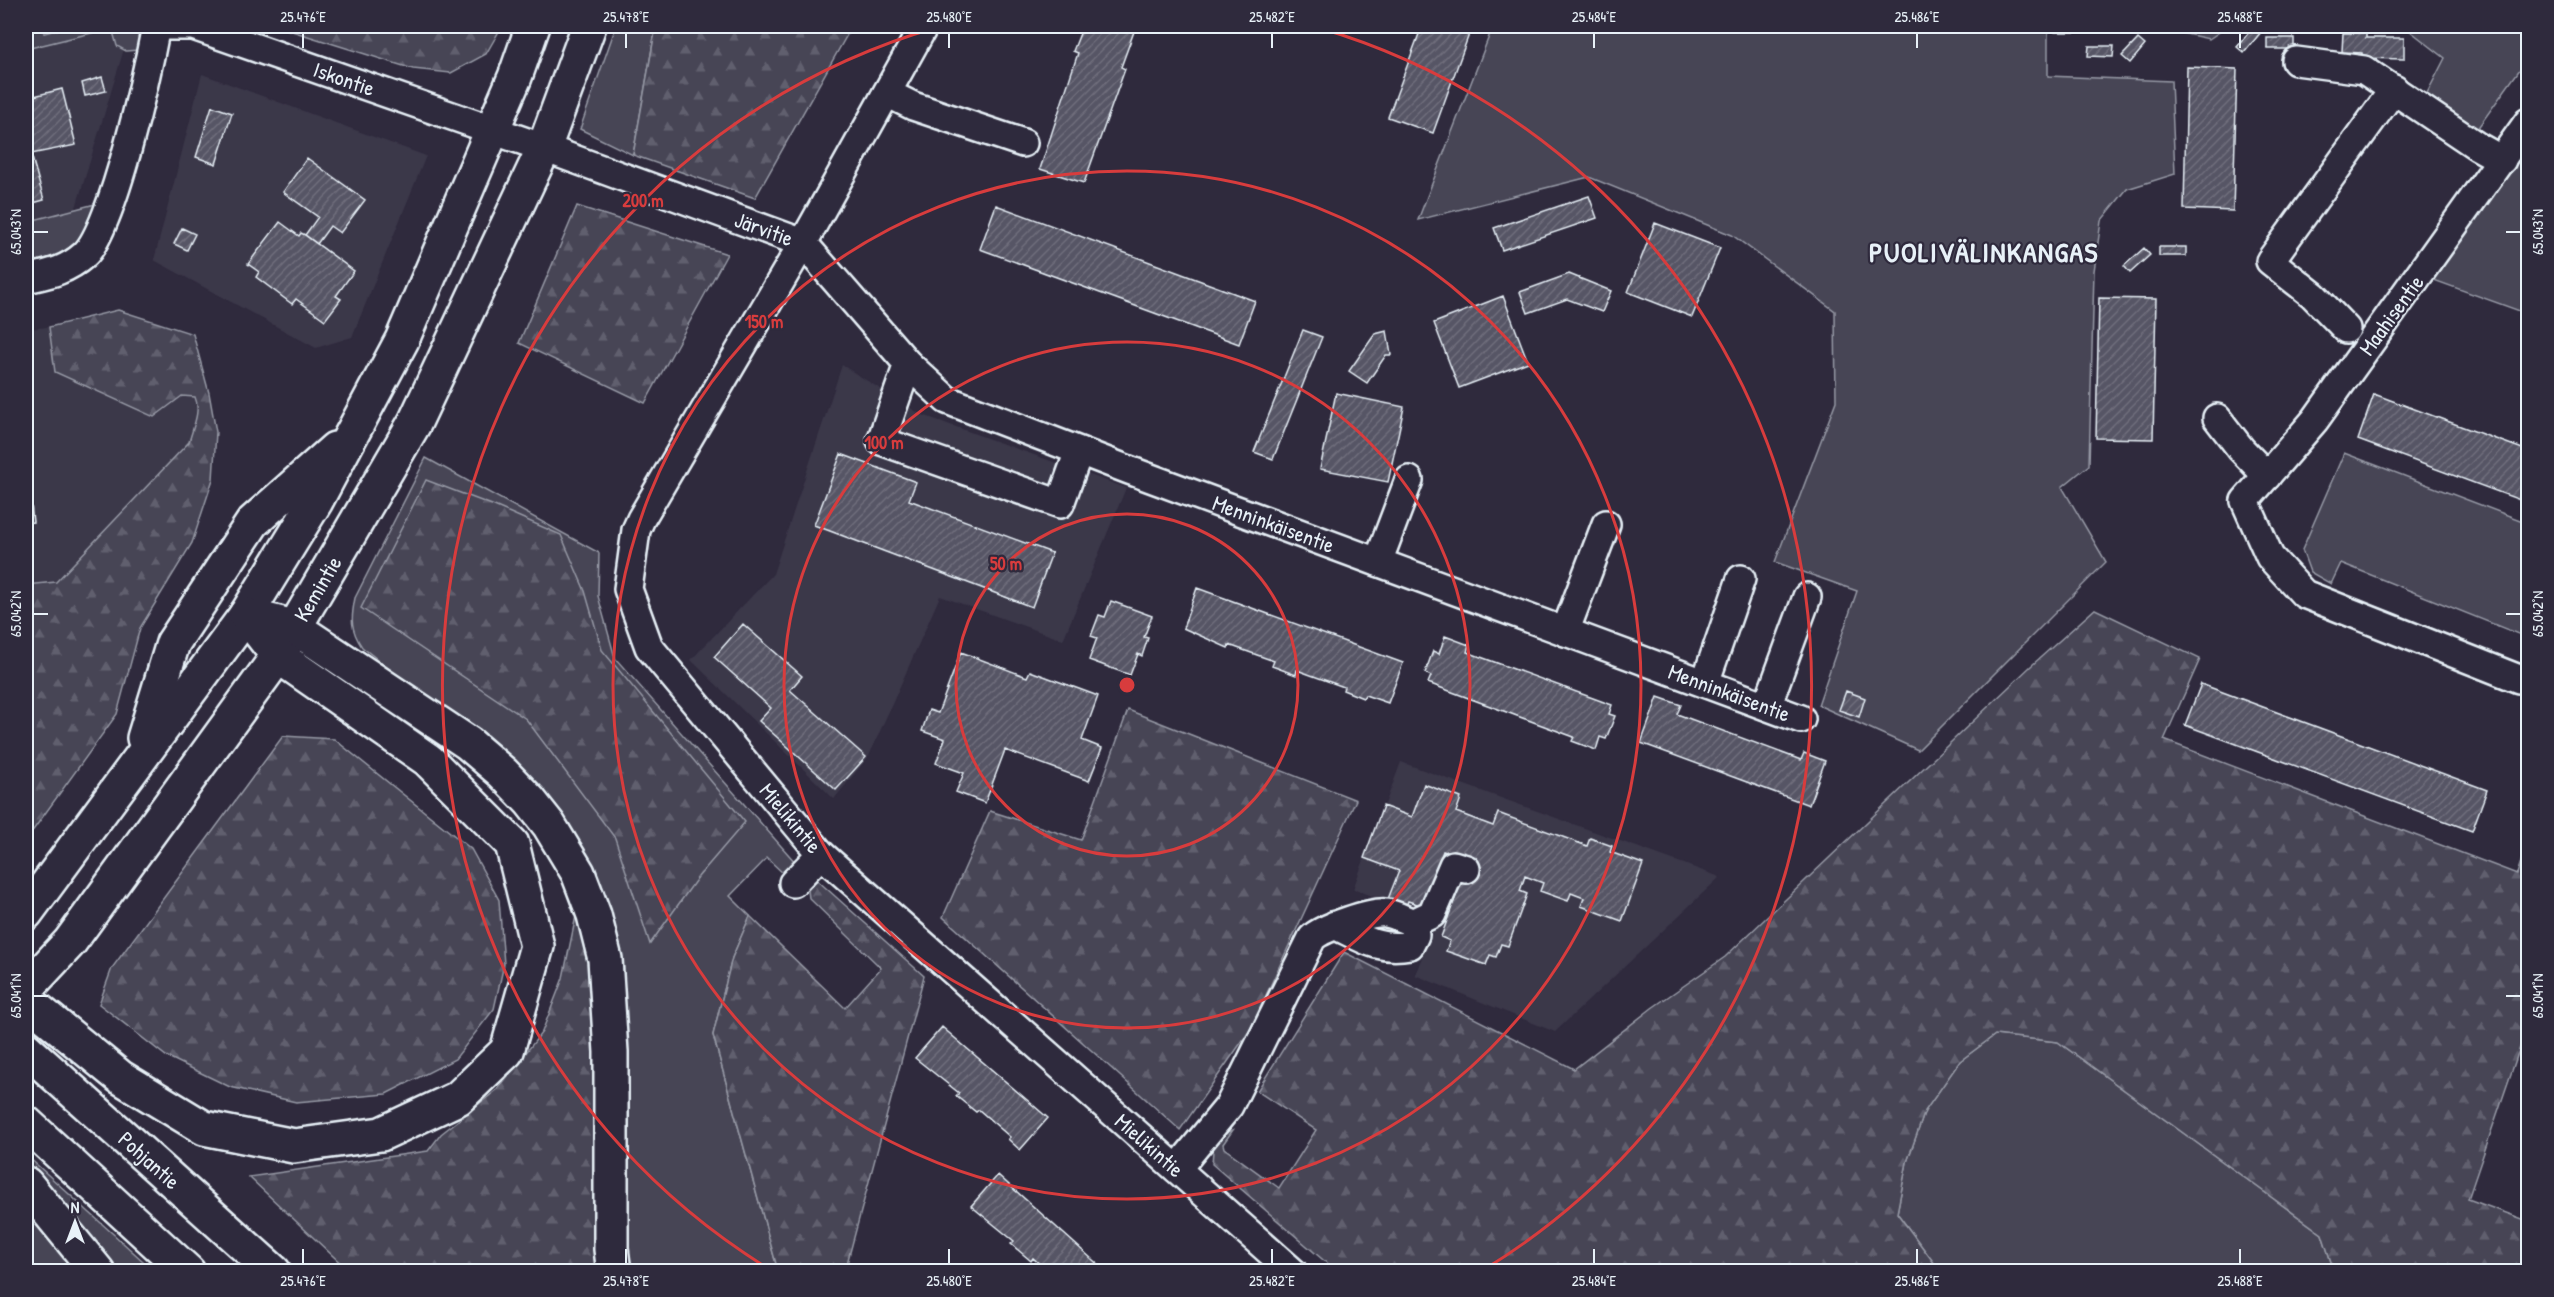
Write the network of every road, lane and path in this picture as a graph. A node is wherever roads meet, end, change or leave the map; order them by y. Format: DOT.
graph roads {
  1 [pos="157,26"];
  2 [pos="533,26"];
  3 [pos="589,26"];
  4 [pos="924,26"];
  5 [pos="2296,61"];
  6 [pos="2394,89"];
  7 [pos="887,93"];
  8 [pos="2529,122"];
  9 [pos="493,130"];
  10 [pos="1023,143"];
  11 [pos="544,148"];
  12 [pos="2502,160"];
  13 [pos="803,243"];
  14 [pos="26,279"];
  15 [pos="2346,329"];
  16 [pos="908,364"];
  17 [pos="2217,418"];
  18 [pos="352,434"];
  19 [pos="1079,451"];
  20 [pos="2267,476"];
  21 [pos="1409,480"];
  22 [pos="1606,524"];
  23 [pos="1378,562"];
  24 [pos="1741,579"];
  25 [pos="1807,597"];
  26 [pos="246,615"];
  27 [pos="294,627"];
  28 [pos="1565,632"];
  29 [pos="278,656"];
  30 [pos="2529,678"];
  31 [pos="1705,683"];
  32 [pos="1767,706"];
  33 [pos="1801,719"];
  34 [pos="137,763"];
  35 [pos="821,854"];
  36 [pos="1466,869"];
  37 [pos="793,883"];
  38 [pos="26,913"];
  39 [pos="26,989"];
  40 [pos="26,1000"];
  41 [pos="26,1048"];
  42 [pos="26,1123"];
  43 [pos="1177,1169"];
  44 [pos="26,1184"];
  45 [pos="98,1272"];
  46 [pos="188,1272"];
  47 [pos="274,1272"];
  48 [pos="614,1272"];
  49 [pos="1293,1272"];
  1 -- 9 [label="street, Iskontie"];
  1 -- 14 [label="street, Iskontie"];
  2 -- 9 [label="main road, Kemintie"];
  3 -- 11 [label="main road, Kemintie"];
  4 -- 7 [label="street, Järvitie"];
  5 -- 6 [label="street"];
  6 -- 12 [label="street"];
  6 -- 15 [label="street"];
  7 -- 10 [label="street"];
  7 -- 13 [label="street, Järvitie"];
  8 -- 12 [label="street, Maahisentie"];
  9 -- 11 [label="street, Järvitie"];
  9 -- 18 [label="main road, Kemintie"];
  11 -- 13 [label="street, Järvitie"];
  11 -- 27 [label="main road, Kemintie"];
  12 -- 20 [label="street, Maahisentie"];
  13 -- 16 [label="street, Menninkäisentie"];
  13 -- 35 [label="street, Mielikintie"];
  16 -- 19 [label="street, Menninkäisentie"];
  16 -- 19 [label="street"];
  17 -- 20 [label="street"];
  18 -- 26 [label="main road, Kemintie"];
  18 -- 34 [label="main road"];
  19 -- 23 [label="street, Menninkäisentie"];
  20 -- 30 [label="street, Maahisentie"];
  21 -- 23 [label="street"];
  22 -- 28 [label="street"];
  23 -- 28 [label="street, Menninkäisentie"];
  24 -- 31 [label="street"];
  25 -- 32 [label="street"];
  26 -- 27 [label="main road"];
  26 -- 29 [label="main road"];
  26 -- 34 [label="main road, Kemintie"];
  27 -- 29 [label="main road, Kemintie"];
  27 -- 48 [label="main road"];
  28 -- 31 [label="street, Menninkäisentie"];
  29 -- 39 [label="main road, Kemintie"];
  29 -- 40 [label="main road"];
  31 -- 32 [label="street, Menninkäisentie"];
  32 -- 33 [label="street, Menninkäisentie"];
  34 -- 38 [label="main road, Kemintie"];
  35 -- 37 [label="street"];
  35 -- 43 [label="street, Mielikintie"];
  36 -- 43 [label="street"];
  41 -- 47 [label="main road, Pohjantie"];
  42 -- 46 [label="main road"];
  43 -- 49 [label="street, Mielikintie"];
  44 -- 45 [label="main road"];
}
